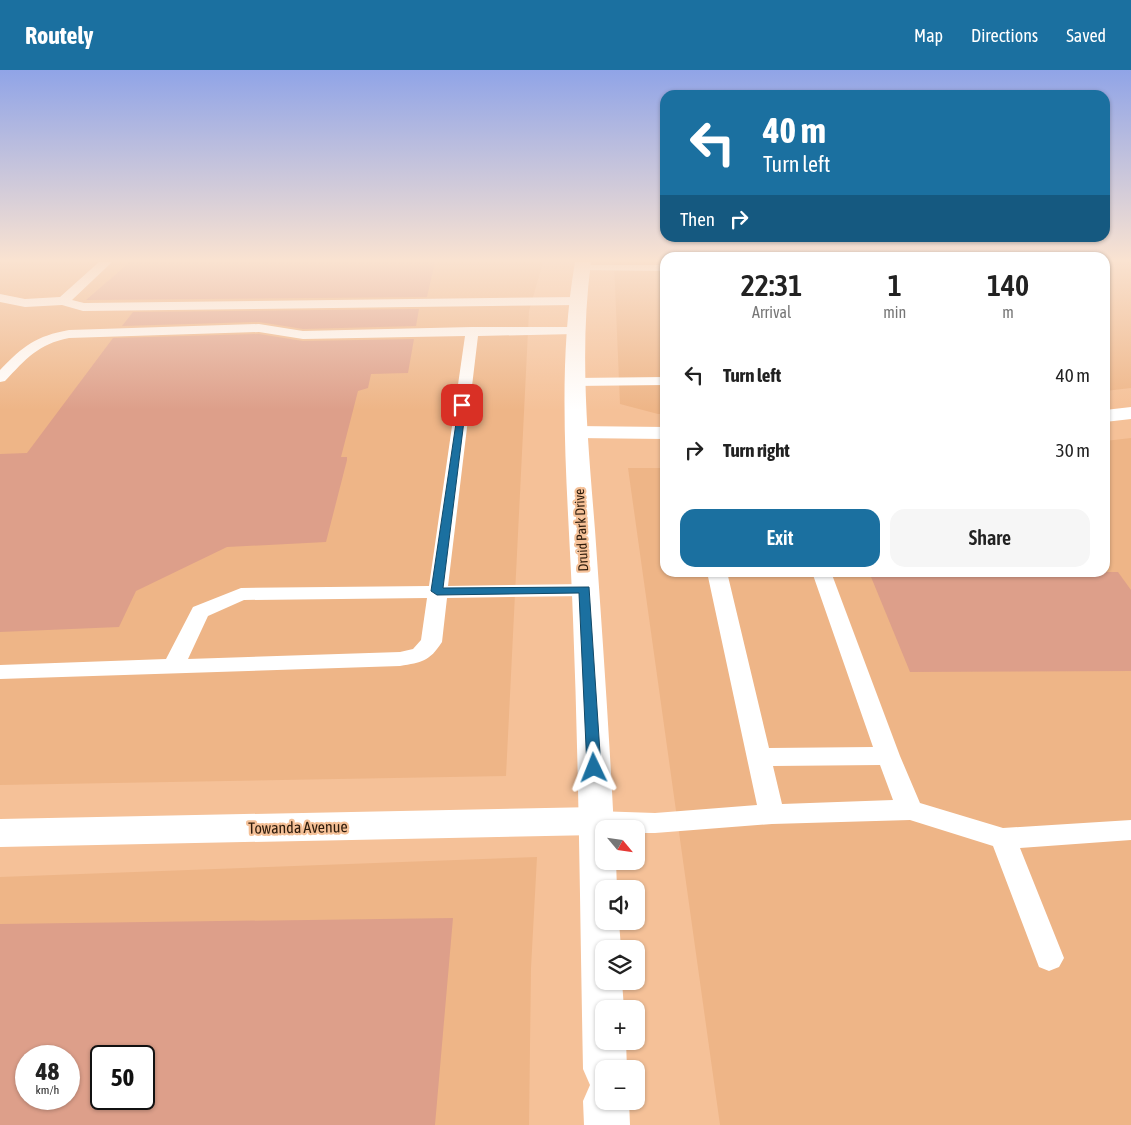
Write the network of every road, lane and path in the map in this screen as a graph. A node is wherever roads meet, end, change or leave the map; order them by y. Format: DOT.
graph roads {
  1 [pos="576,311"];
  2 [pos="472,330"];
  3 [pos="575,330"];
  4 [pos="0,378"];
  5 [pos="660,381"];
  6 [pos="574,382"];
  7 [pos="1131,413"];
  8 [pos="1110,415"];
  9 [pos="576,432"];
  10 [pos="660,433"];
  11 [pos="718,577"];
  12 [pos="823,577"];
  13 [pos="585,590"];
  14 [pos="437,591"];
  15 [pos="174,666"];
  16 [pos="0,672"];
  17 [pos="888,756"];
  18 [pos="759,758"];
  19 [pos="910,810"];
  20 [pos="772,814"];
  21 [pos="596,820"];
  22 [pos="595,822"];
  23 [pos="645,823"];
  24 [pos="1131,830"];
  25 [pos="0,833"];
  26 [pos="1003,839"];
  27 [pos="598,870"];
  28 [pos="1049,958"];
  29 [pos="603,1000"];
  30 [pos="606,1110"];
  31 [pos="607,1125"];
  1 -- 3 [label="main road, Druid Park Drive"];
  2 -- 3 [label="lane"];
  2 -- 4 [label="lane"];
  2 -- 14 [label="lane"];
  3 -- 6 [label="main road, Druid Park Drive"];
  5 -- 6 [label="lane"];
  6 -- 9 [label="main road, Druid Park Drive"];
  7 -- 8 [label="main road"];
  9 -- 10 [label="main road"];
  9 -- 13 [label="main road, Druid Park Drive"];
  11 -- 18 [label="lane"];
  12 -- 17 [label="lane"];
  13 -- 14 [label="lane"];
  13 -- 21 [label="main road, Druid Park Drive"];
  14 -- 15 [label="lane"];
  14 -- 15 [label="lane"];
  15 -- 16 [label="lane"];
  17 -- 18 [label="lane"];
  17 -- 19 [label="lane"];
  18 -- 20 [label="lane"];
  19 -- 20 [label="lane"];
  19 -- 26 [label="lane"];
  20 -- 23 [label="lane"];
  22 -- 25 [label="main road, Towanda Avenue"];
  24 -- 26 [label="lane"];
  26 -- 28 [label="lane"];
  27 -- 29 [label="main road, Druid Park Drive"];
  30 -- 31 [label="main road"];
}
